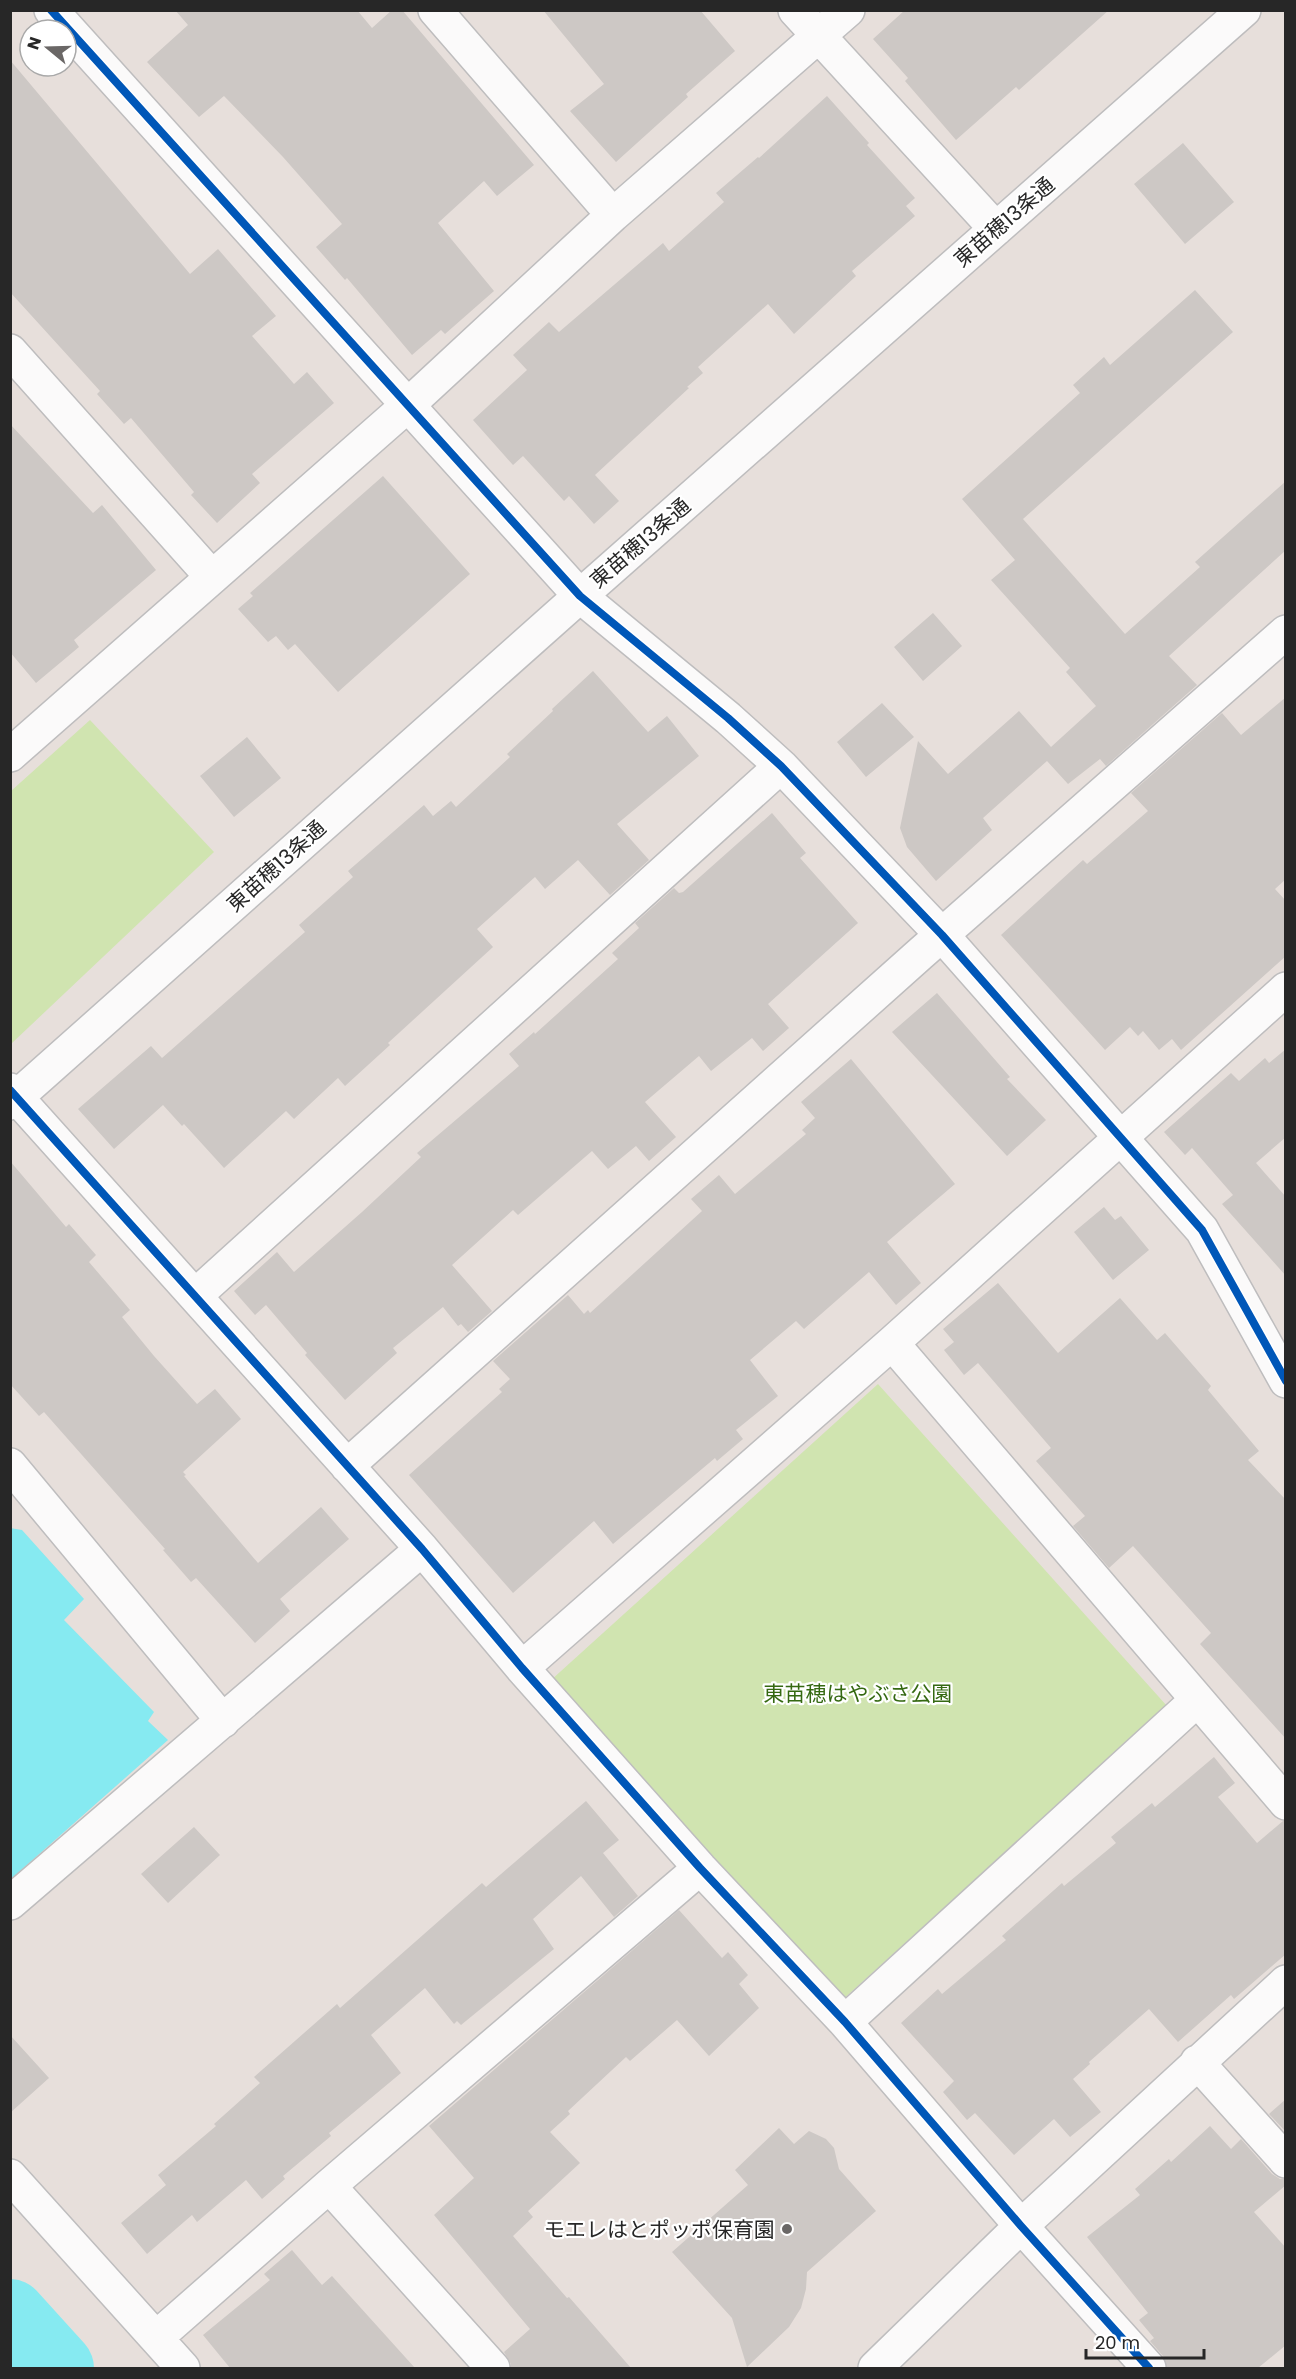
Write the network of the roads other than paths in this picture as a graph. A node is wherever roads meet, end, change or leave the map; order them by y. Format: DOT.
graph roads {
  1 [pos="51,10"];
  2 [pos="435,10"];
  3 [pos="795,10"];
  4 [pos="848,10"];
  5 [pos="1244,10"];
  6 [pos="818,37"];
  7 [pos="614,215"];
  8 [pos="996,229"];
  9 [pos="10,351"];
  10 [pos="408,405"];
  11 [pos="212,577"];
  12 [pos="580,596"];
  13 [pos="1286,632"];
  14 [pos="17,737"];
  15 [pos="781,766"];
  16 [pos="942,935"];
  17 [pos="1286,989"];
  18 [pos="13,1096"];
  19 [pos="1120,1138"];
  20 [pos="196,1295"];
  21 [pos="892,1343"];
  22 [pos="1281,1358"];
  23 [pos="10,1465"];
  24 [pos="347,1466"];
  25 [pos="422,1549"];
  26 [pos="522,1668"];
  27 [pos="1197,1700"];
  28 [pos="223,1721"];
  29 [pos="1286,1803"];
  30 [pos="700,1868"];
  31 [pos="10,1903"];
  32 [pos="1286,1982"];
  33 [pos="845,2022"];
  34 [pos="1197,2062"];
  35 [pos="1286,2161"];
  36 [pos="10,2176"];
  37 [pos="329,2186"];
  38 [pos="1022,2226"];
  39 [pos="156,2338"];
  40 [pos="183,2368"];
  41 [pos="493,2368"];
  42 [pos="875,2368"];
  43 [pos="1149,2368"];
  1 -- 10 [label="street"];
  2 -- 7 [label="street"];
  3 -- 6 [label="street"];
  4 -- 6 [label="street"];
  5 -- 8 [label="street, 東苗穂13条通"];
  6 -- 7 [label="street"];
  6 -- 8 [label="street"];
  7 -- 10 [label="street"];
  8 -- 12 [label="street, 東苗穂13条通"];
  9 -- 11 [label="street"];
  10 -- 11 [label="street"];
  10 -- 12 [label="street"];
  11 -- 14 [label="street"];
  12 -- 15 [label="street"];
  12 -- 18 [label="street, 東苗穂13条通"];
  13 -- 16 [label="street"];
  15 -- 16 [label="street"];
  15 -- 20 [label="street"];
  16 -- 19 [label="street"];
  16 -- 24 [label="street"];
  17 -- 19 [label="street"];
  18 -- 20 [label="street"];
  19 -- 21 [label="street"];
  19 -- 22 [label="street"];
  20 -- 24 [label="street"];
  21 -- 26 [label="street"];
  21 -- 27 [label="street"];
  23 -- 28 [label="street"];
  24 -- 25 [label="street"];
  25 -- 26 [label="street"];
  25 -- 28 [label="street"];
  26 -- 30 [label="street"];
  27 -- 29 [label="street"];
  27 -- 33 [label="street"];
  28 -- 31 [label="street"];
  30 -- 33 [label="street"];
  30 -- 37 [label="street"];
  32 -- 34 [label="street"];
  33 -- 38 [label="street"];
  34 -- 35 [label="street"];
  34 -- 38 [label="street"];
  36 -- 39 [label="street"];
  37 -- 39 [label="street"];
  37 -- 41 [label="street"];
  38 -- 42 [label="street"];
  38 -- 43 [label="street"];
  39 -- 40 [label="street"];
}
